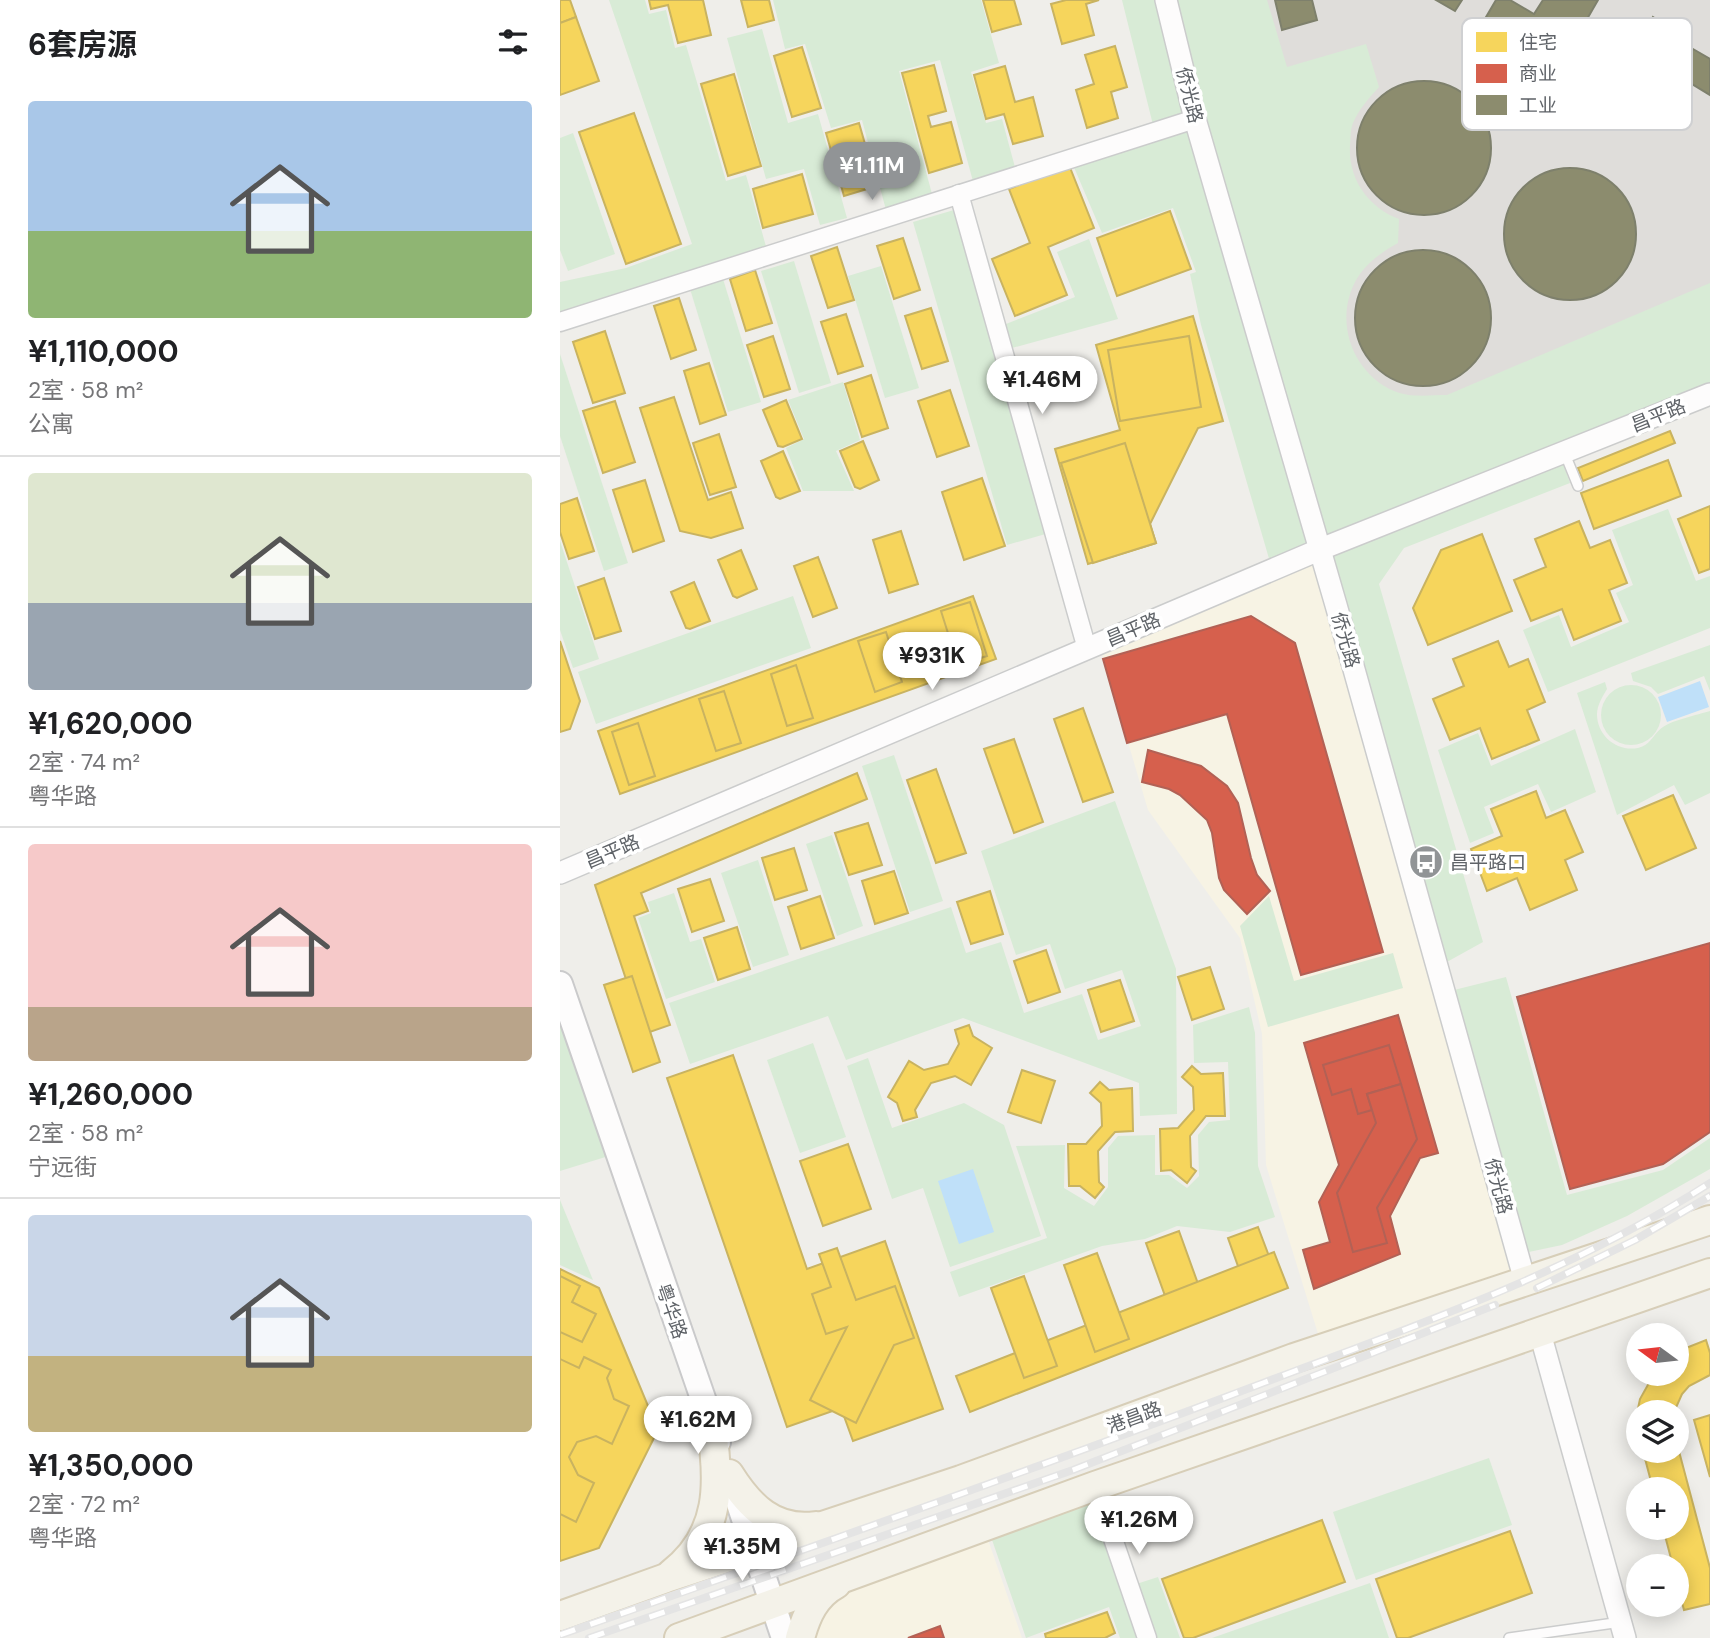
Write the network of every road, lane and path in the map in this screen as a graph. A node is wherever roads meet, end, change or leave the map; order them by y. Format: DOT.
graph roads {
  1 [pos="1166,0"];
  2 [pos="1195,119"];
  3 [pos="959,194"];
  4 [pos="560,322"];
  5 [pos="1710,394"];
  6 [pos="1564,452"];
  7 [pos="1578,486"];
  8 [pos="1321,550"];
  9 [pos="1087,649"];
  10 [pos="560,873"];
  11 [pos="560,984"];
  12 [pos="1710,1220"];
  13 [pos="1710,1273"];
  14 [pos="1525,1281"];
  15 [pos="1540,1333"];
  16 [pos="711,1424"];
  17 [pos="729,1474"];
  18 [pos="1095,1486"];
  19 [pos="832,1523"];
  20 [pos="755,1549"];
  21 [pos="847,1577"];
  22 [pos="666,1578"];
  23 [pos="772,1603"];
  24 [pos="560,1616"];
  25 [pos="1623,1630"];
  26 [pos="682,1637"];
  27 [pos="735,1638"];
  28 [pos="784,1638"];
  29 [pos="800,1638"];
  30 [pos="1147,1638"];
  31 [pos="1509,1638"];
  1 -- 2 [label="street, 侨光路"];
  2 -- 3 [label="street"];
  2 -- 8 [label="street, 侨光路"];
  3 -- 4 [label="street"];
  3 -- 9 [label="street"];
  5 -- 6 [label="street, 昌平路"];
  6 -- 7 [label="lane"];
  6 -- 8 [label="street, 昌平路"];
  8 -- 9 [label="street, 昌平路"];
  8 -- 14 [label="street, 侨光路"];
  9 -- 10 [label="street, 昌平路"];
  11 -- 16 [label="main road, 粤华路"];
  12 -- 14 [label="main road, 港昌路"];
  13 -- 15 [label="main road"];
  14 -- 19 [label="main road, 港昌路"];
  15 -- 18 [label="main road"];
  15 -- 25 [label="street"];
  16 -- 17 [label="main road, 粤华路"];
  16 -- 22 [label="main road"];
  17 -- 19 [label="main road"];
  17 -- 20 [label="main road, 粤华路"];
  18 -- 21 [label="main road"];
  18 -- 30 [label="street"];
  19 -- 20 [label="main road, 港昌路"];
  20 -- 22 [label="main road, 港昌路"];
  20 -- 23 [label="main road, 粤华路"];
  21 -- 23 [label="main road"];
  21 -- 29 [label="main road"];
  22 -- 24 [label="main road, 港昌路"];
  23 -- 26 [label="main road"];
  23 -- 28 [label="main road, 粤华路"];
  25 -- 31 [label="lane"];
  26 -- 27 [label="main road"];
}
